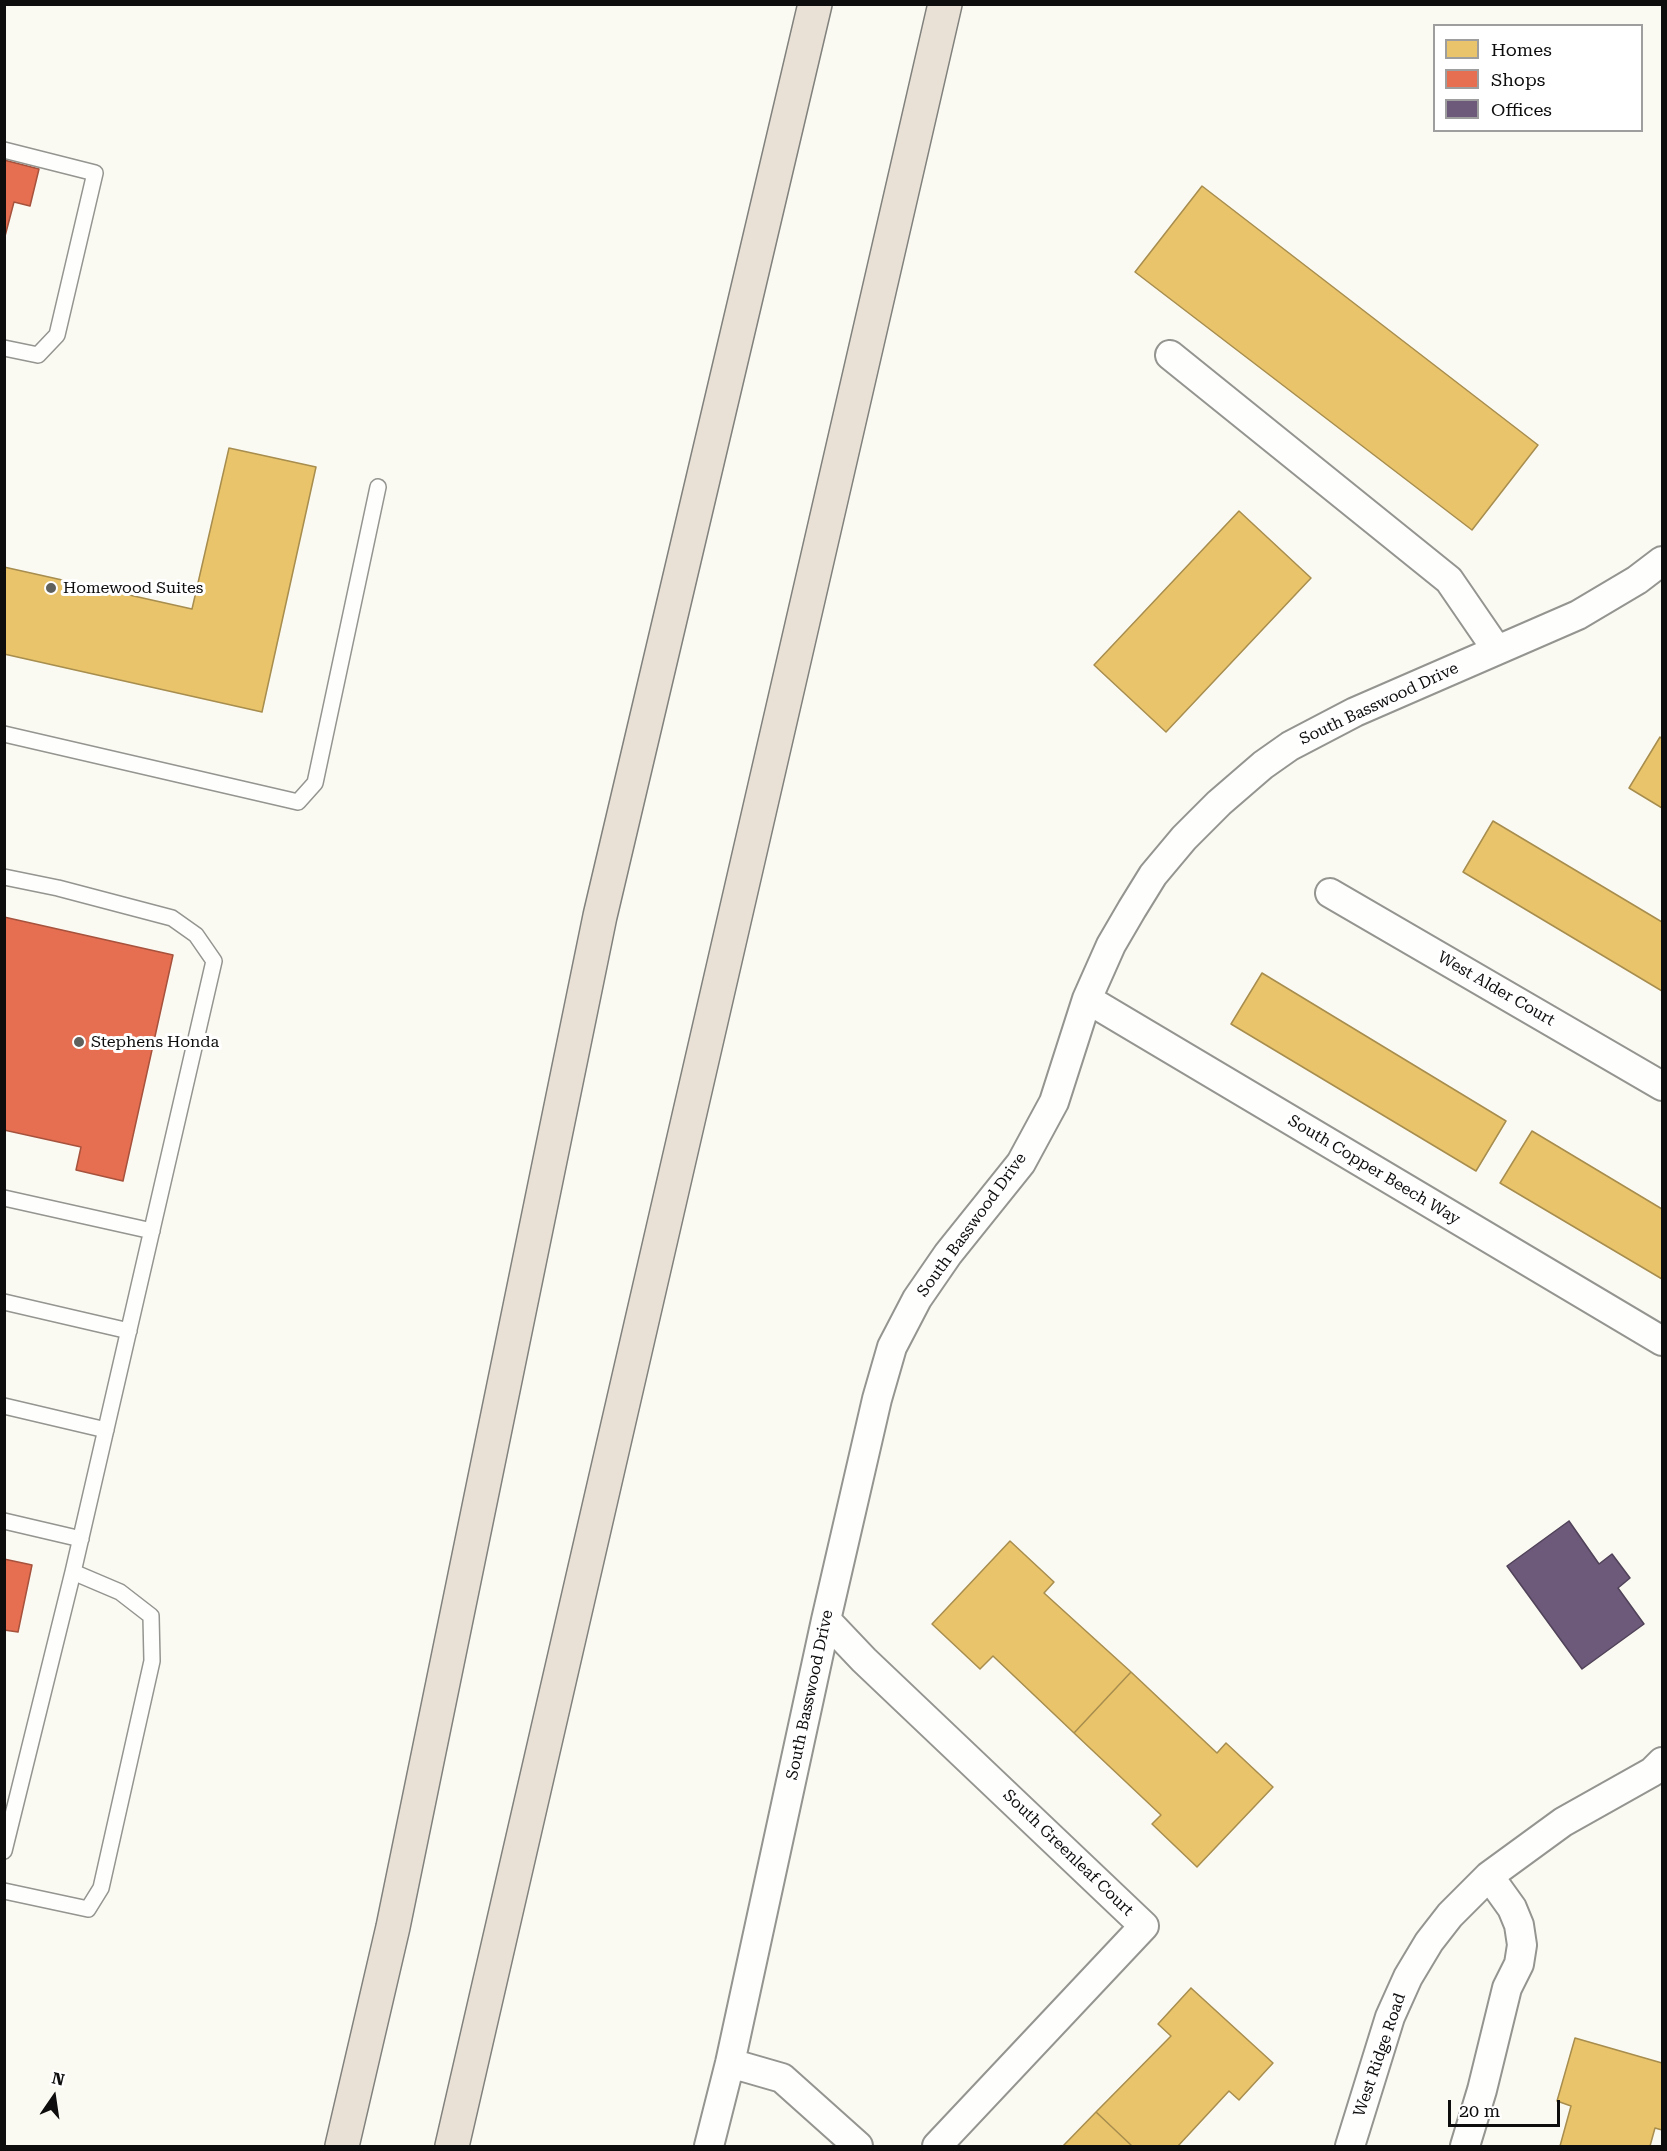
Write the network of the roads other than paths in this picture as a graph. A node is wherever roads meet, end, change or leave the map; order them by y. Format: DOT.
graph roads {
  1 [pos="815,4"];
  2 [pos="945,4"];
  3 [pos="4,150"];
  4 [pos="4,348"];
  5 [pos="1170,355"];
  6 [pos="378,487"];
  7 [pos="1662,561"];
  8 [pos="1497,650"];
  9 [pos="4,734"];
  10 [pos="4,877"];
  11 [pos="1330,893"];
  12 [pos="1087,999"];
  13 [pos="1662,1086"];
  14 [pos="4,1197"];
  15 [pos="152,1231"];
  16 [pos="4,1302"];
  17 [pos="129,1331"];
  18 [pos="1662,1341"];
  19 [pos="4,1406"];
  20 [pos="106,1430"];
  21 [pos="4,1521"];
  22 [pos="81,1539"];
  23 [pos="73,1572"];
  24 [pos="826,1620"];
  25 [pos="1659,1775"];
  26 [pos="4,1851"];
  27 [pos="1489,1876"];
  28 [pos="4,1891"];
  29 [pos="730,2063"];
  30 [pos="463,2097"];
  31 [pos="342,2146"];
  32 [pos="452,2146"];
  33 [pos="459,2146"];
  34 [pos="710,2146"];
  35 [pos="858,2146"];
  36 [pos="937,2146"];
  37 [pos="1350,2146"];
  38 [pos="1465,2146"];
  1 -- 31 [label="highway"];
  2 -- 30 [label="highway"];
  3 -- 4 [label="lane"];
  5 -- 8 [label="street"];
  6 -- 9 [label="lane"];
  7 -- 8 [label="street, South Basswood Drive"];
  8 -- 12 [label="street, South Basswood Drive"];
  10 -- 15 [label="lane"];
  11 -- 13 [label="street, West Alder Court"];
  12 -- 18 [label="street, South Copper Beech Way"];
  12 -- 24 [label="street, South Basswood Drive"];
  14 -- 15 [label="lane"];
  15 -- 17 [label="lane"];
  16 -- 17 [label="lane"];
  17 -- 20 [label="lane"];
  19 -- 20 [label="lane"];
  20 -- 22 [label="lane"];
  21 -- 22 [label="lane"];
  22 -- 23 [label="lane"];
  23 -- 26 [label="lane"];
  23 -- 28 [label="lane"];
  24 -- 29 [label="street, South Basswood Drive"];
  24 -- 36 [label="street, South Greenleaf Court"];
  25 -- 27 [label="street, West Ridge Road"];
  27 -- 37 [label="street, West Ridge Road"];
  27 -- 38 [label="street"];
  29 -- 34 [label="street, South Basswood Drive"];
  29 -- 35 [label="street"];
  30 -- 32 [label="highway"];
  30 -- 33 [label="highway"];
}
